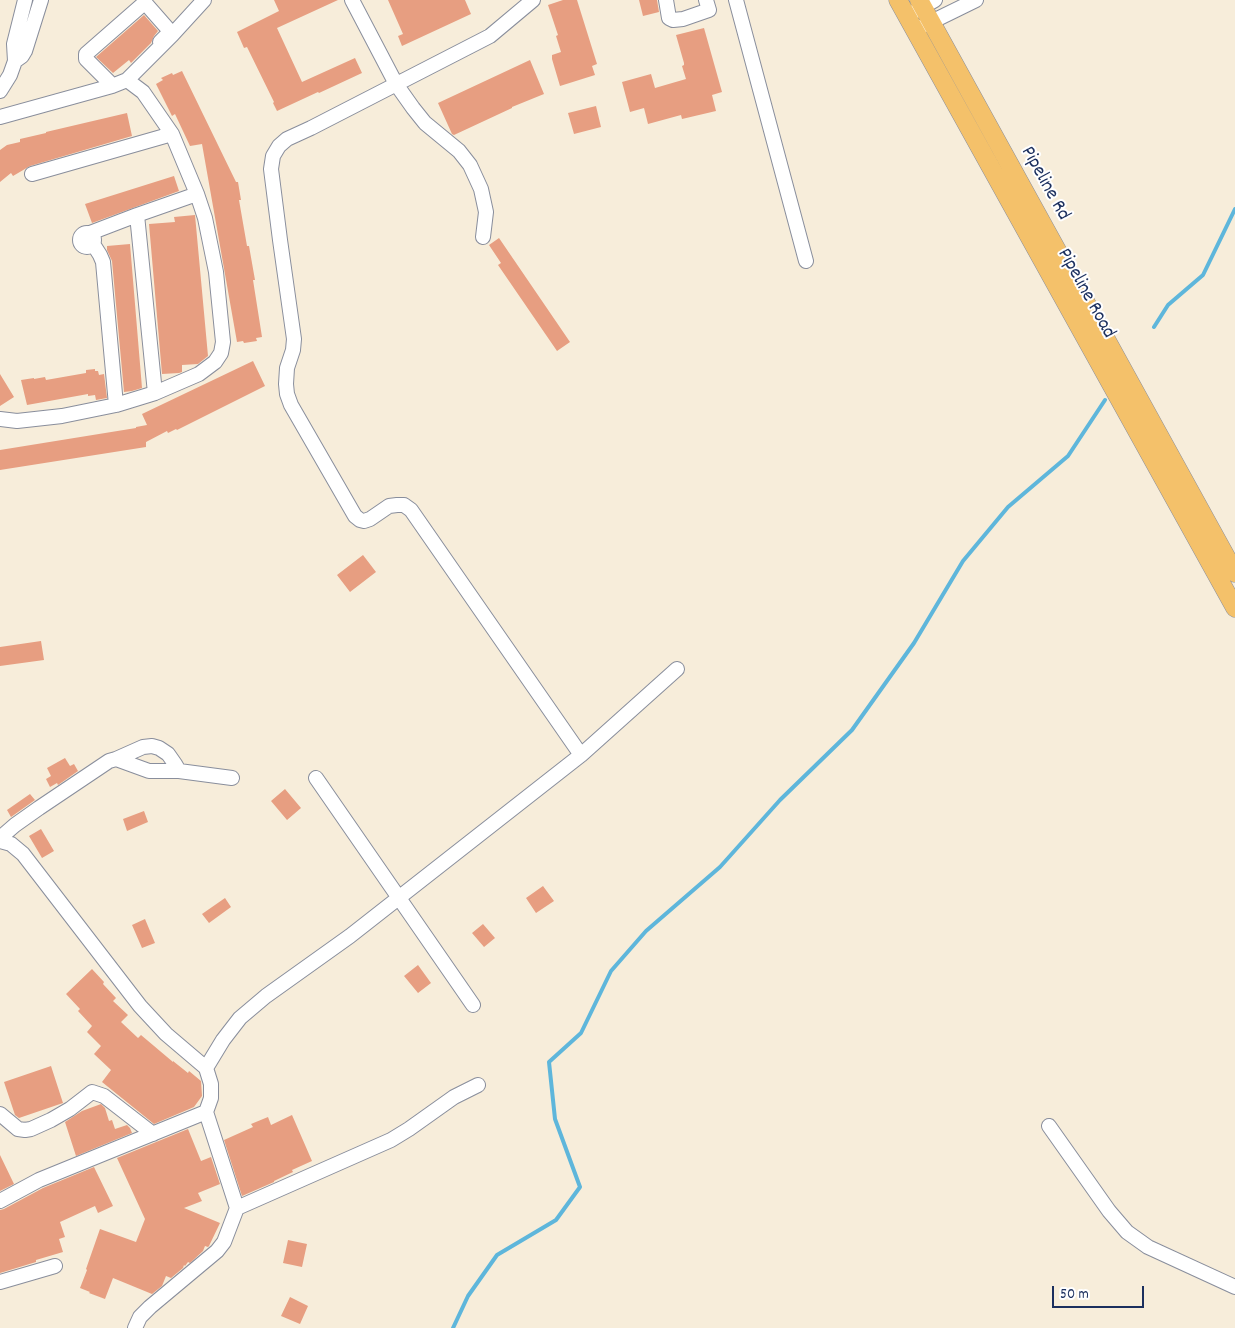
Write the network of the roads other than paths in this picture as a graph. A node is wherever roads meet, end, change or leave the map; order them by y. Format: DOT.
graph roads {
  1 [pos="25,0"];
  2 [pos="204,0"];
  3 [pos="352,0"];
  4 [pos="533,0"];
  5 [pos="666,0"];
  6 [pos="706,0"];
  7 [pos="736,0"];
  8 [pos="898,0"];
  9 [pos="976,0"];
  10 [pos="39,1"];
  11 [pos="925,2"];
  12 [pos="930,22"];
  13 [pos="911,23"];
  14 [pos="16,61"];
  15 [pos="126,80"];
  16 [pos="396,84"];
  17 [pos="111,85"];
  18 [pos="0,91"];
  19 [pos="0,118"];
  20 [pos="172,134"];
  21 [pos="32,174"];
  22 [pos="197,194"];
  23 [pos="137,215"];
  24 [pos="483,237"];
  25 [pos="806,261"];
  26 [pos="155,392"];
  27 [pos="116,405"];
  28 [pos="0,419"];
  29 [pos="1235,573"];
  30 [pos="1235,608"];
  31 [pos="677,669"];
  32 [pos="581,755"];
  33 [pos="116,758"];
  34 [pos="179,771"];
  35 [pos="232,778"];
  36 [pos="316,778"];
  37 [pos="0,840"];
  38 [pos="400,897"];
  39 [pos="473,1005"];
  40 [pos="206,1068"];
  41 [pos="478,1085"];
  42 [pos="206,1112"];
  43 [pos="0,1114"];
  44 [pos="1049,1126"];
  45 [pos="153,1134"];
  46 [pos="0,1200"];
  47 [pos="237,1208"];
  48 [pos="56,1266"];
  49 [pos="0,1282"];
  50 [pos="1235,1287"];
  51 [pos="135,1328"];
  1 -- 14 [label="street"];
  2 -- 15 [label="street"];
  3 -- 16 [label="street"];
  4 -- 16 [label="street"];
  5 -- 6 [label="street"];
  7 -- 25 [label="street"];
  8 -- 13 [label="main road, Pipeline Road"];
  9 -- 12 [label="street"];
  10 -- 14 [label="street"];
  11 -- 12 [label="main road, Pipeline Rd"];
  11 -- 13 [label="street"];
  12 -- 13 [label="street"];
  12 -- 29 [label="main road, Pipeline Rd"];
  13 -- 30 [label="main road, Pipeline Road"];
  14 -- 18 [label="street"];
  15 -- 17 [label="street"];
  15 -- 20 [label="street"];
  16 -- 24 [label="street"];
  16 -- 32 [label="street"];
  17 -- 17 [label="street"];
  17 -- 19 [label="street"];
  20 -- 21 [label="street"];
  20 -- 22 [label="street"];
  22 -- 23 [label="street"];
  22 -- 26 [label="street"];
  23 -- 26 [label="street"];
  23 -- 27 [label="street"];
  26 -- 27 [label="street"];
  27 -- 28 [label="street"];
  31 -- 32 [label="street"];
  32 -- 38 [label="street"];
  33 -- 34 [label="street"];
  33 -- 34 [label="street"];
  33 -- 37 [label="street"];
  34 -- 35 [label="street"];
  36 -- 38 [label="street"];
  37 -- 40 [label="street"];
  38 -- 39 [label="street"];
  38 -- 40 [label="street"];
  40 -- 42 [label="street"];
  41 -- 47 [label="street"];
  42 -- 45 [label="street"];
  42 -- 47 [label="street"];
  43 -- 45 [label="street"];
  44 -- 50 [label="street"];
  45 -- 46 [label="street"];
  47 -- 51 [label="street"];
  48 -- 49 [label="street"];
}
